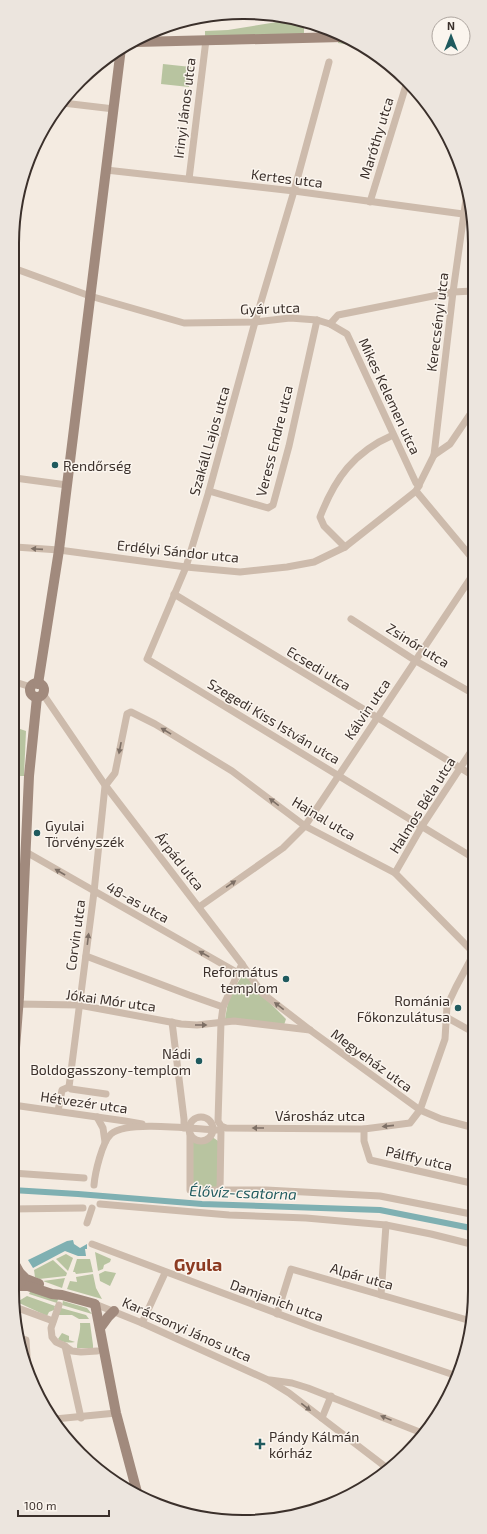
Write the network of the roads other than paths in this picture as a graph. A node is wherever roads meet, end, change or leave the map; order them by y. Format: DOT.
graph roads {
  1 [pos="332,37"];
  2 [pos="206,40"];
  3 [pos="145,42"];
  4 [pos="120,56"];
  5 [pos="329,62"];
  6 [pos="405,88"];
  7 [pos="68,104"];
  8 [pos="114,109"];
  9 [pos="106,170"];
  10 [pos="189,180"];
  11 [pos="294,191"];
  12 [pos="370,202"];
  13 [pos="465,205"];
  14 [pos="463,214"];
  15 [pos="19,271"];
  16 [pos="468,291"];
  17 [pos="453,292"];
  18 [pos="90,296"];
  19 [pos="317,320"];
  20 [pos="255,322"];
  21 [pos="330,324"];
  22 [pos="468,416"];
  23 [pos="393,435"];
  24 [pos="434,455"];
  25 [pos="19,479"];
  26 [pos="67,485"];
  27 [pos="417,489"];
  28 [pos="209,491"];
  29 [pos="19,547"];
  30 [pos="345,547"];
  31 [pos="59,550"];
  32 [pos="468,553"];
  33 [pos="186,567"];
  34 [pos="468,582"];
  35 [pos="174,594"];
  36 [pos="351,619"];
  37 [pos="416,661"];
  38 [pos="19,683"];
  39 [pos="35,686"];
  40 [pos="468,691"];
  41 [pos="40,698"];
  42 [pos="377,718"];
  43 [pos="468,757"];
  44 [pos="461,768"];
  45 [pos="468,772"];
  46 [pos="338,776"];
  47 [pos="105,785"];
  48 [pos="305,826"];
  49 [pos="422,826"];
  50 [pos="26,852"];
  51 [pos="468,855"];
  52 [pos="395,873"];
  53 [pos="94,892"];
  54 [pos="199,907"];
  55 [pos="19,921"];
  56 [pos="468,947"];
  57 [pos="86,956"];
  58 [pos="242,964"];
  59 [pos="468,965"];
  60 [pos="238,973"];
  61 [pos="19,1005"];
  62 [pos="79,1005"];
  63 [pos="223,1007"];
  64 [pos="446,1017"];
  65 [pos="295,1018"];
  66 [pos="172,1022"];
  67 [pos="221,1022"];
  68 [pos="291,1028"];
  69 [pos="468,1029"];
  70 [pos="310,1030"];
  71 [pos="69,1087"];
  72 [pos="106,1094"];
  73 [pos="19,1106"];
  74 [pos="420,1110"];
  75 [pos="58,1111"];
  76 [pos="97,1117"];
  77 [pos="468,1126"];
  78 [pos="152,1127"];
  79 [pos="364,1129"];
  80 [pos="188,1130"];
  81 [pos="217,1130"];
  82 [pos="105,1142"];
  83 [pos="19,1173"];
  84 [pos="84,1178"];
  85 [pos="468,1182"];
  86 [pos="94,1186"];
  87 [pos="220,1190"];
  88 [pos="100,1204"];
  89 [pos="83,1208"];
  90 [pos="92,1208"];
  91 [pos="19,1209"];
  92 [pos="468,1213"];
  93 [pos="87,1223"];
  94 [pos="386,1225"];
  95 [pos="468,1243"];
  96 [pos="92,1244"];
  97 [pos="19,1271"];
  98 [pos="165,1273"];
  99 [pos="19,1274"];
  100 [pos="19,1283"];
  101 [pos="19,1287"];
  102 [pos="381,1295"];
  103 [pos="61,1300"];
  104 [pos="95,1304"];
  105 [pos="19,1309"];
  106 [pos="114,1311"];
  107 [pos="278,1314"];
  108 [pos="466,1320"];
  109 [pos="53,1321"];
  110 [pos="142,1323"];
  111 [pos="100,1328"];
  112 [pos="65,1346"];
  113 [pos="97,1351"];
  114 [pos="452,1374"];
  115 [pos="268,1380"];
  116 [pos="292,1383"];
  117 [pos="290,1393"];
  118 [pos="331,1396"];
  119 [pos="116,1414"];
  120 [pos="81,1418"];
  121 [pos="322,1418"];
  122 [pos="59,1419"];
  123 [pos="418,1431"];
  124 [pos="384,1466"];
  125 [pos="136,1488"];
  1 -- 2 [label="street"];
  2 -- 3 [label="street"];
  2 -- 10 [label="street, Irinyi János utca"];
  4 -- 8 [label="street"];
  5 -- 11 [label="street, Szakáll Lajos utca"];
  6 -- 12 [label="street, Maróthy utca"];
  7 -- 8 [label="street"];
  8 -- 9 [label="street"];
  9 -- 10 [label="street, Kertes utca"];
  9 -- 18 [label="street"];
  10 -- 11 [label="street, Kertes utca"];
  11 -- 12 [label="street, Kertes utca"];
  11 -- 20 [label="street, Szakáll Lajos utca"];
  12 -- 14 [label="street, Kertes utca"];
  13 -- 14 [label="street, Kerecsényi utca"];
  14 -- 17 [label="street, Kerecsényi utca"];
  15 -- 18 [label="street, Gyár utca"];
  16 -- 17 [label="street"];
  17 -- 21 [label="street"];
  17 -- 24 [label="street, Kerecsényi utca"];
  18 -- 20 [label="street, Gyár utca"];
  18 -- 26 [label="street"];
  19 -- 20 [label="street, Gyár utca"];
  19 -- 21 [label="street, Gyár utca"];
  19 -- 28 [label="street, Veress Endre utca"];
  20 -- 28 [label="street, Szakáll Lajos utca"];
  21 -- 23 [label="street, Mikes Kelemen utca"];
  22 -- 24 [label="street"];
  23 -- 27 [label="street, Mikes Kelemen utca"];
  23 -- 30 [label="street"];
  24 -- 27 [label="street"];
  25 -- 26 [label="street"];
  26 -- 31 [label="street"];
  27 -- 30 [label="street, Erdélyi Sándor utca"];
  27 -- 32 [label="street, Mikes Kelemen utca"];
  28 -- 33 [label="street, Szakáll Lajos utca"];
  31 -- 29 [label="street, Erdélyi Sándor utca, one-way"];
  30 -- 33 [label="street, Erdélyi Sándor utca"];
  31 -- 33 [label="street, Erdélyi Sándor utca"];
  31 -- 39 [label="street"];
  33 -- 35 [label="street, Szegedi Kiss István utca"];
  34 -- 37 [label="street, Kálvin utca"];
  35 -- 42 [label="street, Ecsedi utca"];
  35 -- 46 [label="street, Szegedi Kiss István utca"];
  36 -- 37 [label="street, Zsinór utca"];
  37 -- 40 [label="street, Zsinór utca"];
  37 -- 42 [label="street, Kálvin utca"];
  38 -- 39 [label="street"];
  39 -- 41 [label="street"];
  41 -- 47 [label="street, Árpád utca"];
  41 -- 50 [label="street"];
  42 -- 44 [label="street, Ecsedi utca"];
  42 -- 46 [label="street, Kálvin utca"];
  43 -- 44 [label="street, Halmos Béla utca"];
  44 -- 45 [label="street, Ecsedi utca"];
  44 -- 49 [label="street, Halmos Béla utca"];
  46 -- 48 [label="street, Kálvin utca"];
  46 -- 49 [label="street, Szegedi Kiss István utca"];
  48 -- 47 [label="street, Hajnal utca, one-way"];
  47 -- 53 [label="street, Corvin utca"];
  47 -- 54 [label="street, Árpád utca"];
  48 -- 52 [label="street, Hajnal utca"];
  54 -- 48 [label="street, Kálvin utca, one-way"];
  49 -- 51 [label="street, Szegedi Kiss István utca"];
  49 -- 52 [label="street, Halmos Béla utca"];
  53 -- 50 [label="street, 48-as utca, one-way"];
  50 -- 55 [label="street"];
  52 -- 56 [label="street, Hajnal utca"];
  57 -- 53 [label="street, Corvin utca, one-way"];
  60 -- 53 [label="street, 48-as utca, one-way"];
  54 -- 58 [label="street, Árpád utca"];
  57 -- 62 [label="street, Corvin utca"];
  57 -- 63 [label="street"];
  58 -- 60 [label="street"];
  65 -- 58 [label="street, Árpád utca, one-way"];
  59 -- 64 [label="street"];
  60 -- 63 [label="street"];
  61 -- 62 [label="street, Jókai Mór utca"];
  62 -- 66 [label="street, Jókai Mór utca"];
  62 -- 71 [label="street, Corvin utca"];
  63 -- 67 [label="street"];
  64 -- 69 [label="street"];
  64 -- 74 [label="street"];
  65 -- 68 [label="street"];
  65 -- 70 [label="street, Árpád utca"];
  66 -- 67 [label="street, Jókai Mór utca, one-way"];
  66 -- 80 [label="street"];
  67 -- 68 [label="street, Jókai Mór utca"];
  79 -- 67 [label="street, Városház utca, one-way"];
  68 -- 70 [label="street, Jókai Mór utca"];
  70 -- 74 [label="street, Megyeház utca"];
  71 -- 72 [label="street"];
  71 -- 75 [label="street, Corvin utca"];
  73 -- 75 [label="street, Hétvezér utca"];
  74 -- 77 [label="street, Megyeház utca"];
  74 -- 79 [label="street, Városház utca, one-way"];
  75 -- 76 [label="street, Hétvezér utca"];
  76 -- 78 [label="street, Hétvezér utca"];
  76 -- 82 [label="street"];
  78 -- 80 [label="street"];
  78 -- 82 [label="street"];
  79 -- 85 [label="street, Pálffy utca"];
  80 -- 81 [label="street"];
  80 -- 81 [label="street"];
  80 -- 81 [label="street"];
  80 -- 87 [label="street"];
  81 -- 87 [label="street"];
  82 -- 86 [label="street"];
  83 -- 84 [label="street"];
  87 -- 92 [label="street"];
  88 -- 94 [label="street"];
  89 -- 91 [label="street"];
  90 -- 93 [label="street"];
  94 -- 95 [label="street"];
  94 -- 102 [label="street"];
  96 -- 98 [label="street, Damjanich utca"];
  97 -- 103 [label="street"];
  98 -- 107 [label="street, Damjanich utca"];
  98 -- 110 [label="street"];
  99 -- 100 [label="street"];
  101 -- 103 [label="street"];
  102 -- 107 [label="street, Alpár utca"];
  102 -- 108 [label="street, Alpár utca"];
  103 -- 104 [label="street"];
  103 -- 109 [label="street"];
  104 -- 106 [label="street, Karácsonyi János utca"];
  104 -- 111 [label="street"];
  105 -- 109 [label="street"];
  106 -- 110 [label="street, Karácsonyi János utca"];
  106 -- 111 [label="street"];
  107 -- 114 [label="street, Damjanich utca"];
  109 -- 112 [label="street"];
  110 -- 115 [label="street, Karácsonyi János utca"];
  111 -- 119 [label="street"];
  112 -- 113 [label="street"];
  112 -- 120 [label="street"];
  115 -- 116 [label="street"];
  115 -- 117 [label="street"];
  116 -- 117 [label="street"];
  116 -- 118 [label="street"];
  117 -- 121 [label="street, one-way"];
  118 -- 121 [label="street"];
  123 -- 118 [label="street, one-way"];
  119 -- 120 [label="street"];
  119 -- 125 [label="street"];
  120 -- 122 [label="street"];
  121 -- 124 [label="street"];
}
